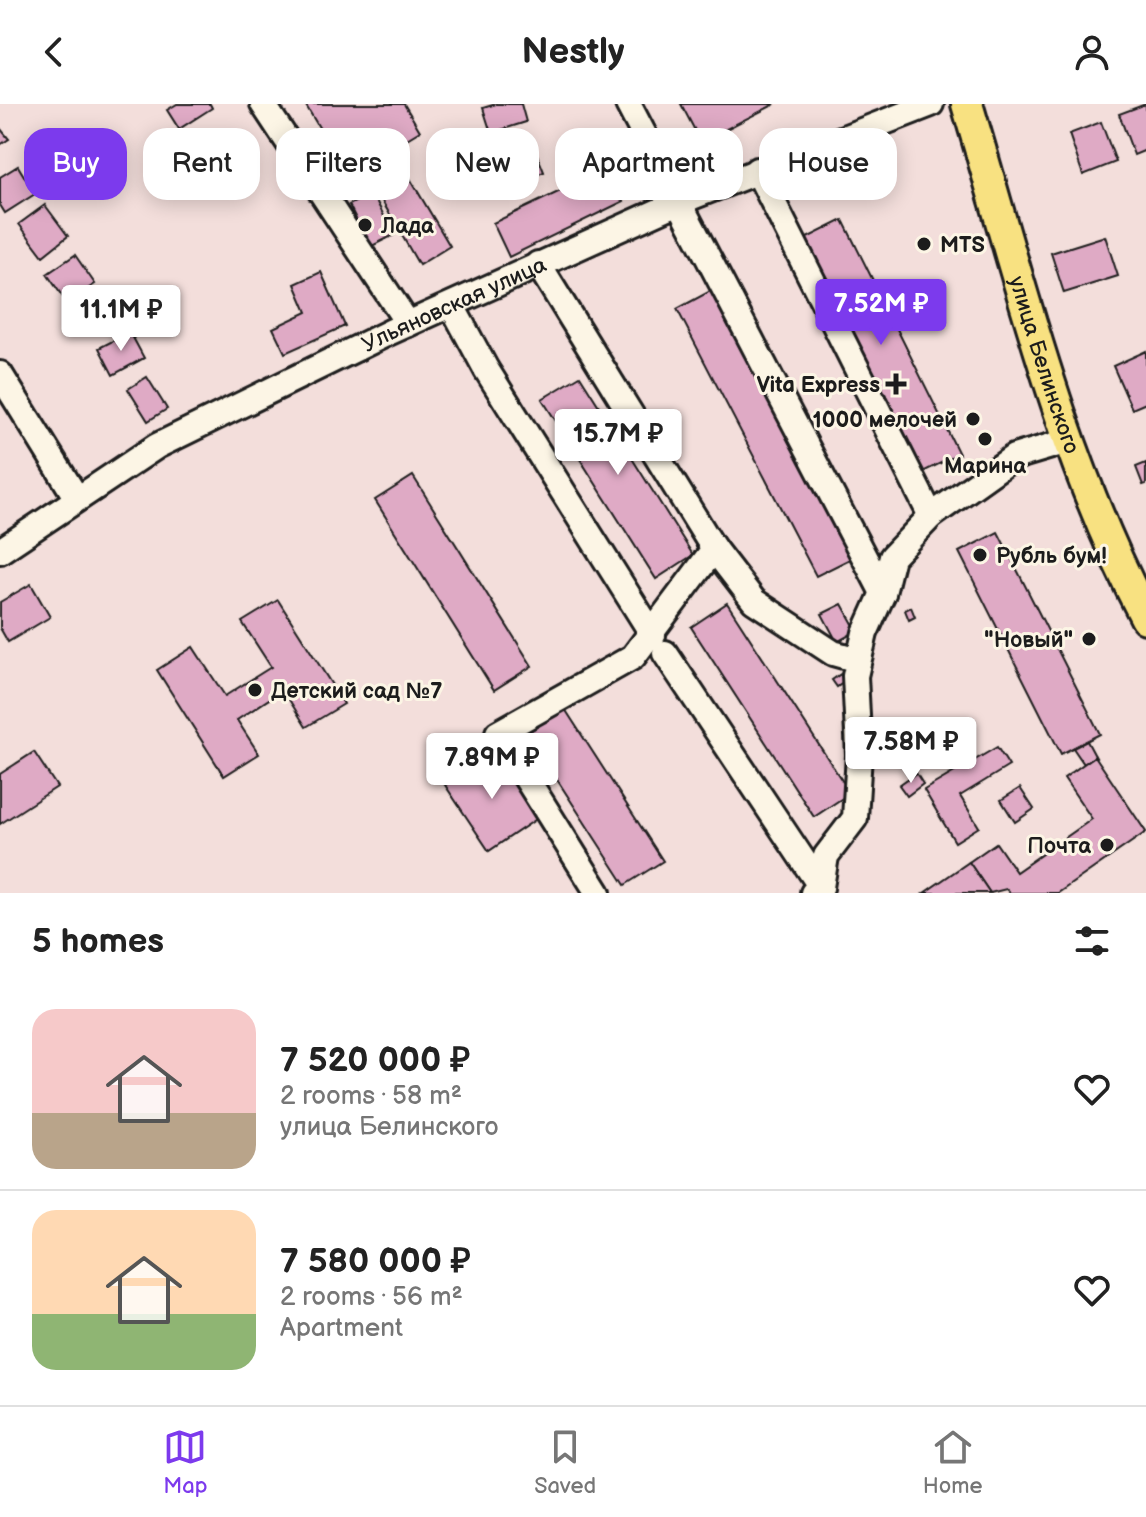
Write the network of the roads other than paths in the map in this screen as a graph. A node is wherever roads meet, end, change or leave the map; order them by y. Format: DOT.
graph roads {
  1 [pos="263,104"];
  2 [pos="628,104"];
  3 [pos="931,104"];
  4 [pos="967,104"];
  5 [pos="757,170"];
  6 [pos="679,202"];
  7 [pos="538,264"];
  8 [pos="452,306"];
  9 [pos="408,324"];
  10 [pos="0,374"];
  11 [pos="1068,441"];
  12 [pos="76,497"];
  13 [pos="931,516"];
  14 [pos="714,549"];
  15 [pos="0,551"];
  16 [pos="1138,582"];
  17 [pos="883,593"];
  18 [pos="1146,618"];
  19 [pos="659,644"];
  20 [pos="858,660"];
  21 [pos="817,890"];
  22 [pos="598,893"];
  1 -- 9 [label="street"];
  2 -- 6 [label="street"];
  3 -- 5 [label="street, Ульяновская улица"];
  4 -- 11 [label="main road, улица Белинского"];
  5 -- 6 [label="street, Ульяновская улица"];
  5 -- 13 [label="street"];
  6 -- 7 [label="street, Ульяновская улица"];
  6 -- 17 [label="street"];
  7 -- 8 [label="street, Ульяновская улица"];
  7 -- 14 [label="street"];
  8 -- 9 [label="street, Ульяновская улица"];
  8 -- 19 [label="street"];
  9 -- 12 [label="street, Ульяновская улица"];
  10 -- 12 [label="street"];
  11 -- 13 [label="street"];
  11 -- 16 [label="main road, улица Белинского"];
  12 -- 15 [label="street, Ульяновская улица"];
  13 -- 17 [label="street"];
  14 -- 19 [label="street"];
  14 -- 20 [label="street"];
  16 -- 18 [label="main road, улица Белинского"];
  17 -- 20 [label="street"];
  19 -- 21 [label="street"];
  19 -- 22 [label="street"];
  20 -- 21 [label="street"];
}
